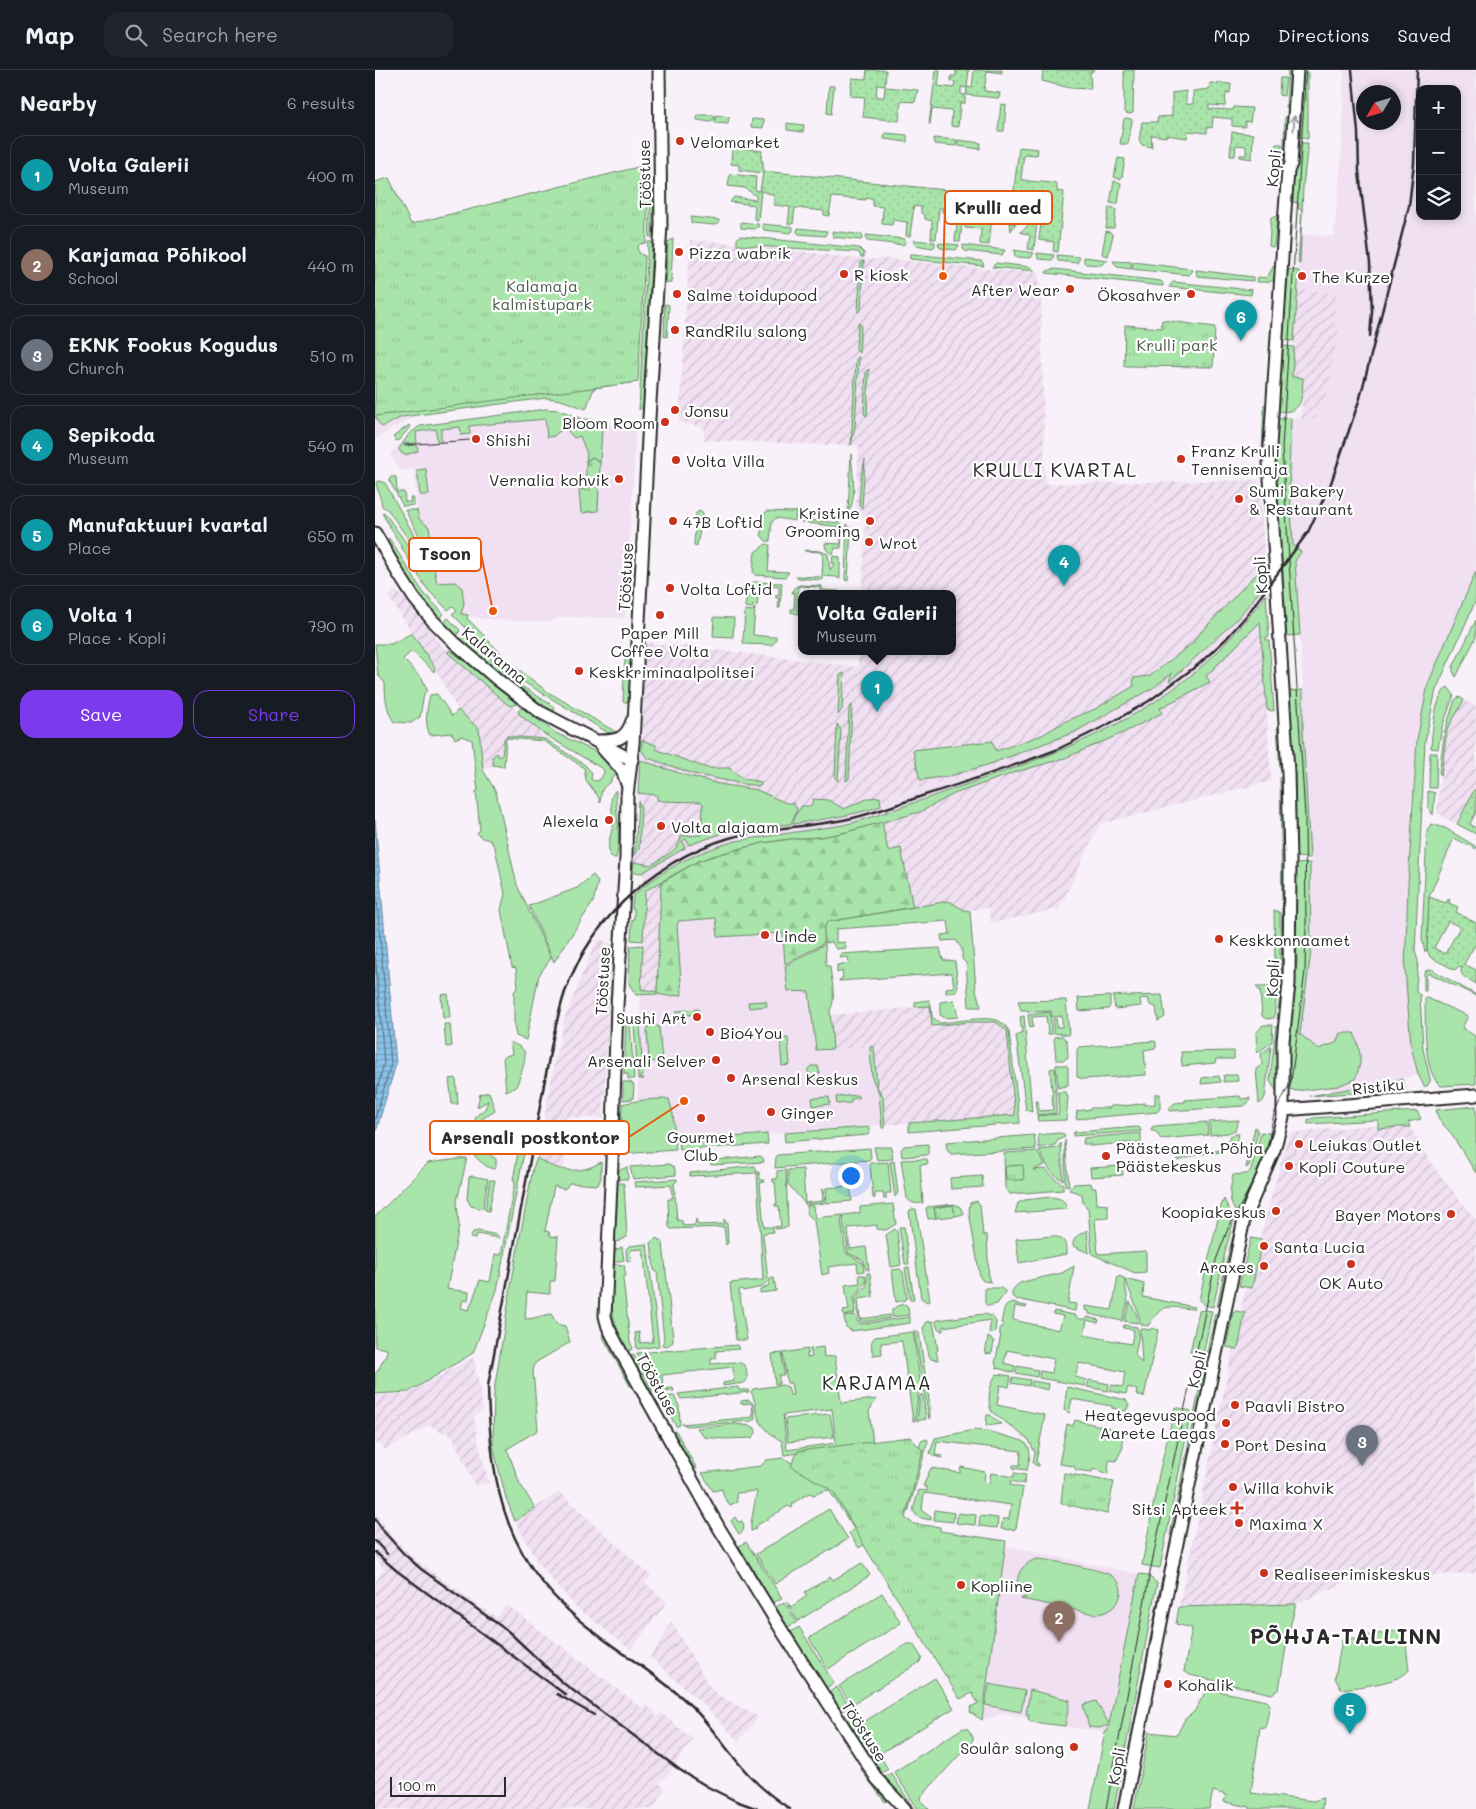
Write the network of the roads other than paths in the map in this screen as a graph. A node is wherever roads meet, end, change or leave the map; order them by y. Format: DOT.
graph roads {
  1 [pos="1297,70"];
  2 [pos="658,71"];
  3 [pos="375,533"];
  4 [pos="635,708"];
  5 [pos="594,741"];
  6 [pos="632,760"];
  7 [pos="628,785"];
  8 [pos="1476,1095"];
  9 [pos="1283,1110"];
  10 [pos="905,1809"];
  11 [pos="1124,1809"];
  9 -- 1 [label="street, Kopli, one-way"];
  2 -- 4 [label="street, Tööstuse"];
  3 -- 5 [label="street, Kalaranna"];
  4 -- 5 [label="street"];
  4 -- 6 [label="street, Tööstuse"];
  5 -- 6 [label="street, Kalaranna"];
  5 -- 7 [label="street"];
  6 -- 7 [label="street, Tööstuse"];
  7 -- 10 [label="street, Tööstuse"];
  8 -- 9 [label="street, Ristiku"];
  9 -- 11 [label="street, Kopli"];
}
